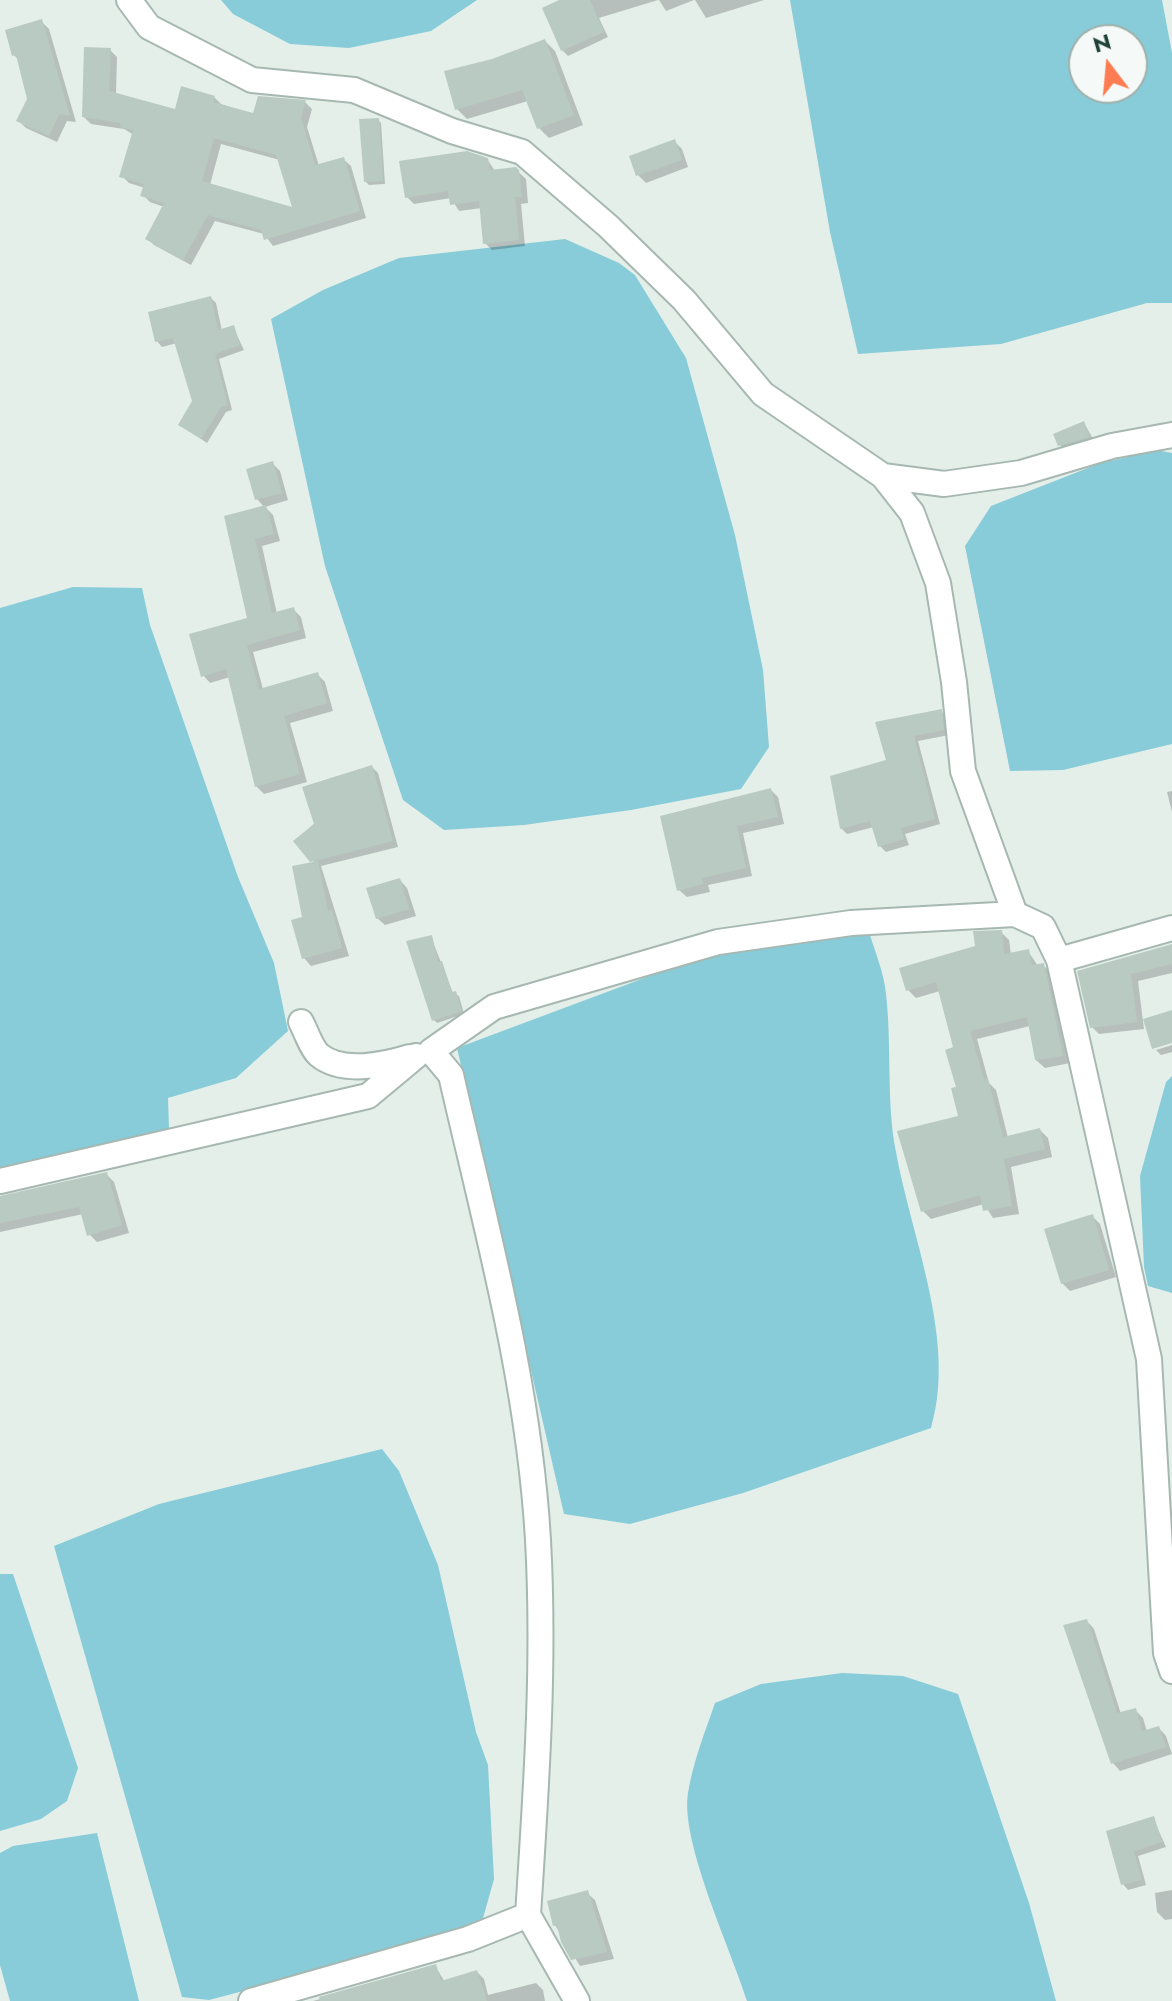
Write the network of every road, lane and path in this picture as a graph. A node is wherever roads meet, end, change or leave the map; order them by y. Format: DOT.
graph roads {
  1 [pos="129,0"];
  2 [pos="1172,437"];
  3 [pos="883,476"];
  4 [pos="1015,914"];
  5 [pos="1172,928"];
  6 [pos="1059,960"];
  7 [pos="301,1022"];
  8 [pos="423,1053"];
  9 [pos="0,1181"];
  10 [pos="1172,1671"];
  11 [pos="528,1915"];
  12 [pos="251,2001"];
  13 [pos="577,2001"];
  1 -- 3 [label="street"];
  2 -- 3 [label="street"];
  3 -- 4 [label="street"];
  4 -- 6 [label="street"];
  4 -- 8 [label="street"];
  5 -- 6 [label="street"];
  6 -- 10 [label="street"];
  7 -- 8 [label="street"];
  8 -- 9 [label="street"];
  8 -- 11 [label="street"];
  11 -- 12 [label="street"];
  11 -- 13 [label="street"];
}
